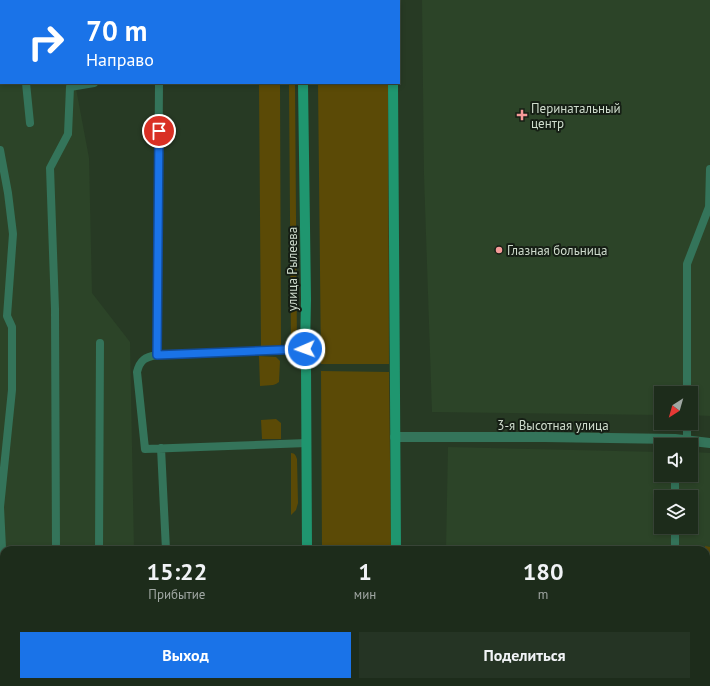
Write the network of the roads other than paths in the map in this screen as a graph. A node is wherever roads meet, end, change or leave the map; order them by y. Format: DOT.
graph roads {
  1 [pos="26,84"];
  2 [pos="81,84"];
  3 [pos="159,84"];
  4 [pos="303,84"];
  5 [pos="393,84"];
  6 [pos="68,85"];
  7 [pos="30,123"];
  8 [pos="0,150"];
  9 [pos="710,169"];
  10 [pos="100,343"];
  11 [pos="305,349"];
  12 [pos="157,355"];
  13 [pos="687,386"];
  14 [pos="395,437"];
  15 [pos="654,441"];
  16 [pos="698,441"];
  17 [pos="307,443"];
  18 [pos="710,443"];
  19 [pos="161,448"];
  20 [pos="675,534"];
  21 [pos="2,546"];
  22 [pos="56,546"];
  23 [pos="99,546"];
  24 [pos="166,546"];
  25 [pos="307,546"];
  26 [pos="396,546"];
  27 [pos="675,546"];
  1 -- 7 [label="lane"];
  2 -- 6 [label="lane"];
  3 -- 12 [label="lane"];
  4 -- 11 [label="main road, улица Рылеева"];
  5 -- 14 [label="main road"];
  6 -- 22 [label="lane"];
  8 -- 21 [label="lane"];
  9 -- 13 [label="lane"];
  10 -- 23 [label="lane"];
  11 -- 12 [label="lane"];
  11 -- 17 [label="main road, улица Рылеева"];
  12 -- 19 [label="lane"];
  14 -- 15 [label="street, 3-я Высотная улица"];
  14 -- 26 [label="main road"];
  16 -- 18 [label="street, 3-я Высотная улица"];
  17 -- 19 [label="lane"];
  17 -- 25 [label="main road, улица Рылеева"];
  19 -- 24 [label="lane"];
  20 -- 27 [label="lane"];
}
